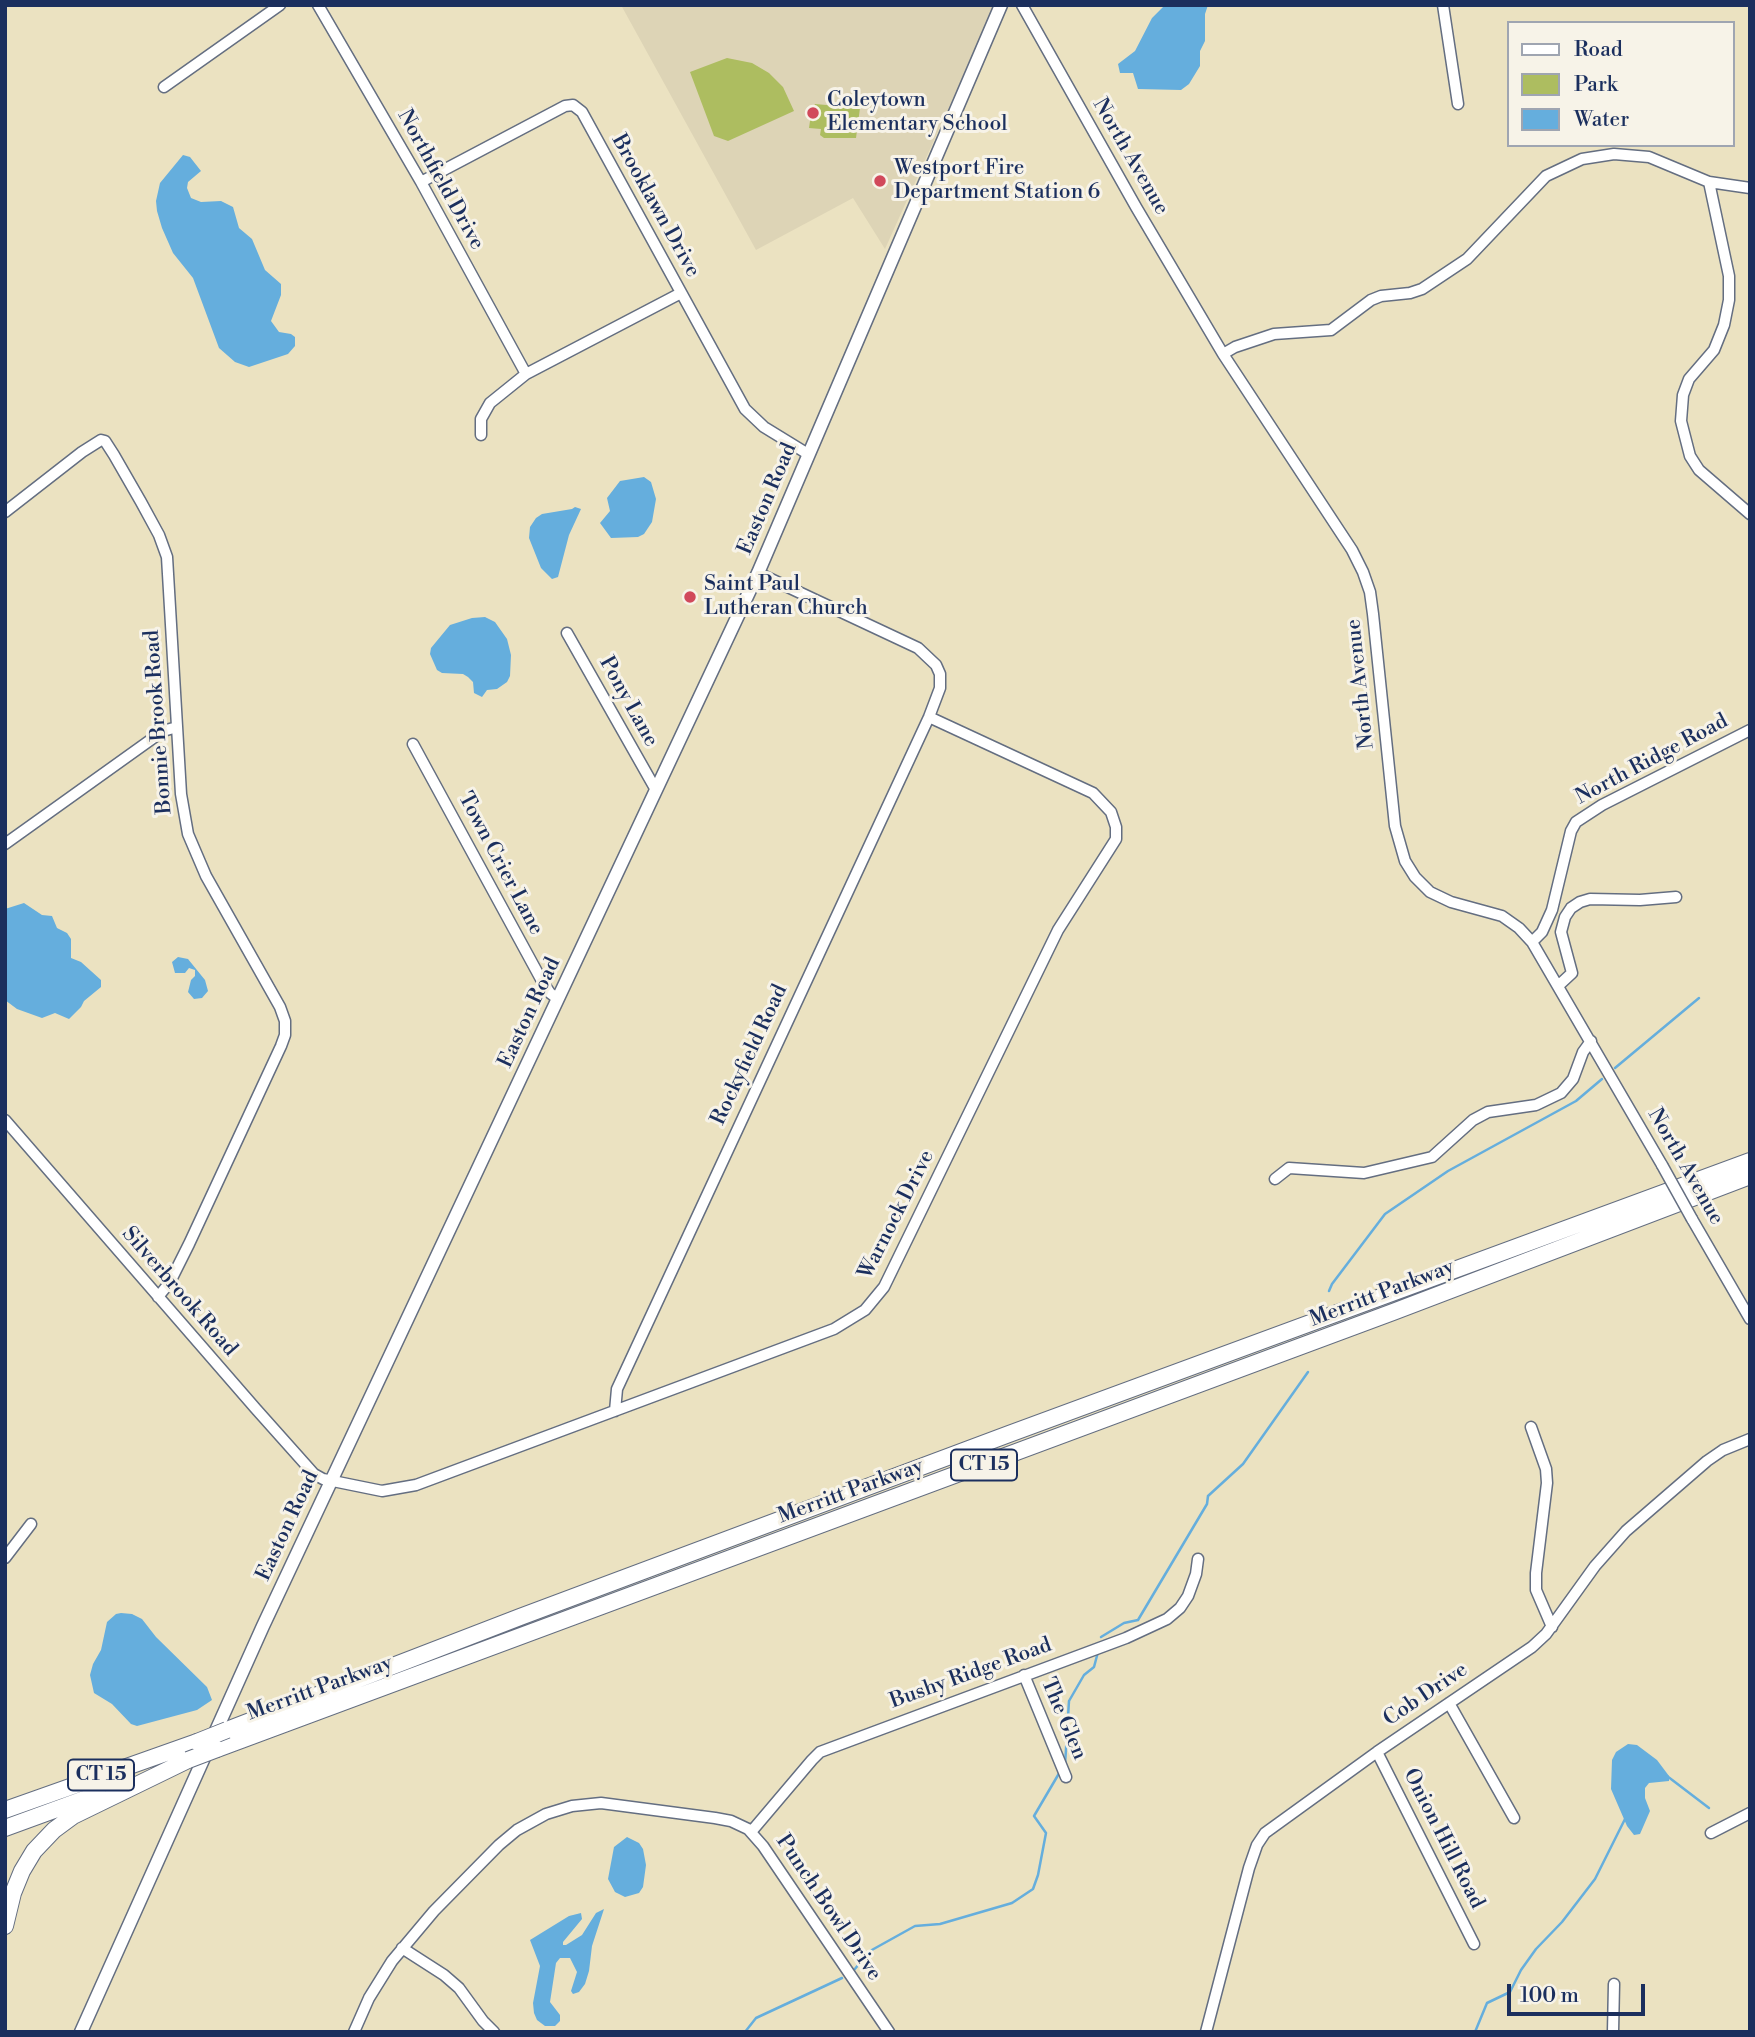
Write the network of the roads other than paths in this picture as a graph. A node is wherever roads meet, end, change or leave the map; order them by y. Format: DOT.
graph roads {
  1 [pos="279,5"];
  2 [pos="318,5"];
  3 [pos="1001,5"];
  4 [pos="1022,5"];
  5 [pos="1443,5"];
  6 [pos="164,87"];
  7 [pos="1458,104"];
  8 [pos="421,182"];
  9 [pos="1709,182"];
  10 [pos="1750,188"];
  11 [pos="681,293"];
  12 [pos="1223,354"];
  13 [pos="526,374"];
  14 [pos="481,435"];
  15 [pos="808,454"];
  16 [pos="5,512"];
  17 [pos="1750,514"];
  18 [pos="758,573"];
  19 [pos="567,633"];
  20 [pos="929,717"];
  21 [pos="177,727"];
  22 [pos="1750,730"];
  23 [pos="414,746"];
  24 [pos="656,790"];
  25 [pos="5,844"];
  26 [pos="1676,897"];
  27 [pos="1532,942"];
  28 [pos="1558,986"];
  29 [pos="558,999"];
  30 [pos="1591,1041"];
  31 [pos="5,1120"];
  32 [pos="1750,1161"];
  33 [pos="1750,1176"];
  34 [pos="1275,1179"];
  35 [pos="158,1297"];
  36 [pos="1750,1319"];
  37 [pos="615,1411"];
  38 [pos="1531,1427"];
  39 [pos="1750,1439"];
  40 [pos="330,1481"];
  41 [pos="31,1524"];
  42 [pos="5,1558"];
  43 [pos="1198,1559"];
  44 [pos="1552,1627"];
  45 [pos="1024,1675"];
  46 [pos="1449,1703"];
  47 [pos="1377,1752"];
  48 [pos="188,1760"];
  49 [pos="1066,1776"];
  50 [pos="5,1810"];
  51 [pos="1750,1813"];
  52 [pos="1514,1818"];
  53 [pos="5,1828"];
  54 [pos="751,1832"];
  55 [pos="1711,1833"];
  56 [pos="5,1926"];
  57 [pos="1474,1944"];
  58 [pos="402,1948"];
  59 [pos="1614,1984"];
  60 [pos="81,2032"];
  61 [pos="354,2032"];
  62 [pos="494,2032"];
  63 [pos="889,2032"];
  64 [pos="1206,2032"];
  65 [pos="1612,2032"];
  1 -- 6 [label="street"];
  2 -- 8 [label="street, Northfield Drive"];
  3 -- 15 [label="main road, Easton Road"];
  4 -- 12 [label="street, North Avenue"];
  5 -- 7 [label="street"];
  8 -- 11 [label="street, Brooklawn Drive"];
  8 -- 13 [label="street, Northfield Drive"];
  9 -- 10 [label="street"];
  9 -- 12 [label="street"];
  9 -- 17 [label="street"];
  11 -- 13 [label="street"];
  11 -- 15 [label="street, Brooklawn Drive"];
  12 -- 27 [label="street, North Avenue"];
  13 -- 14 [label="street"];
  15 -- 18 [label="main road, Easton Road"];
  16 -- 21 [label="street, Bonnie Brook Road"];
  18 -- 20 [label="street, Rockyfield Road"];
  18 -- 24 [label="main road, Easton Road"];
  19 -- 24 [label="street, Pony Lane"];
  20 -- 37 [label="street, Rockyfield Road"];
  20 -- 37 [label="street, Warnock Drive"];
  21 -- 25 [label="street"];
  21 -- 35 [label="street, Bonnie Brook Road"];
  22 -- 27 [label="street, North Ridge Road"];
  23 -- 29 [label="street, Town Crier Lane"];
  24 -- 29 [label="main road, Easton Road"];
  26 -- 28 [label="street"];
  27 -- 28 [label="street, North Avenue"];
  28 -- 30 [label="street, North Avenue"];
  29 -- 40 [label="main road, Easton Road"];
  30 -- 34 [label="street"];
  30 -- 36 [label="street, North Avenue, bridge"];
  31 -- 35 [label="street, Silverbrook Road"];
  32 -- 50 [label="highway, Merritt Parkway / CT 15, bridge"];
  33 -- 48 [label="highway, Merritt Parkway / CT 15, bridge"];
  35 -- 40 [label="street, Silverbrook Road"];
  37 -- 40 [label="street, Warnock Drive"];
  38 -- 44 [label="street"];
  39 -- 44 [label="street, Cob Drive"];
  40 -- 60 [label="main road, Easton Road"];
  41 -- 42 [label="street"];
  43 -- 45 [label="street, Bushy Ridge Road"];
  44 -- 46 [label="street, Cob Drive"];
  45 -- 49 [label="street, The Glen"];
  45 -- 54 [label="street, Bushy Ridge Road"];
  46 -- 47 [label="street, Cob Drive"];
  46 -- 52 [label="street"];
  47 -- 57 [label="street, Onion Hill Road"];
  47 -- 64 [label="street, Cob Drive"];
  48 -- 53 [label="highway, Merritt Parkway / CT 15"];
  48 -- 56 [label="highway"];
  51 -- 55 [label="street"];
  54 -- 58 [label="street, Punch Bowl Drive"];
  54 -- 63 [label="street, Punch Bowl Drive"];
  58 -- 61 [label="street, Punch Bowl Drive"];
  58 -- 62 [label="street"];
  59 -- 65 [label="street"];
}
